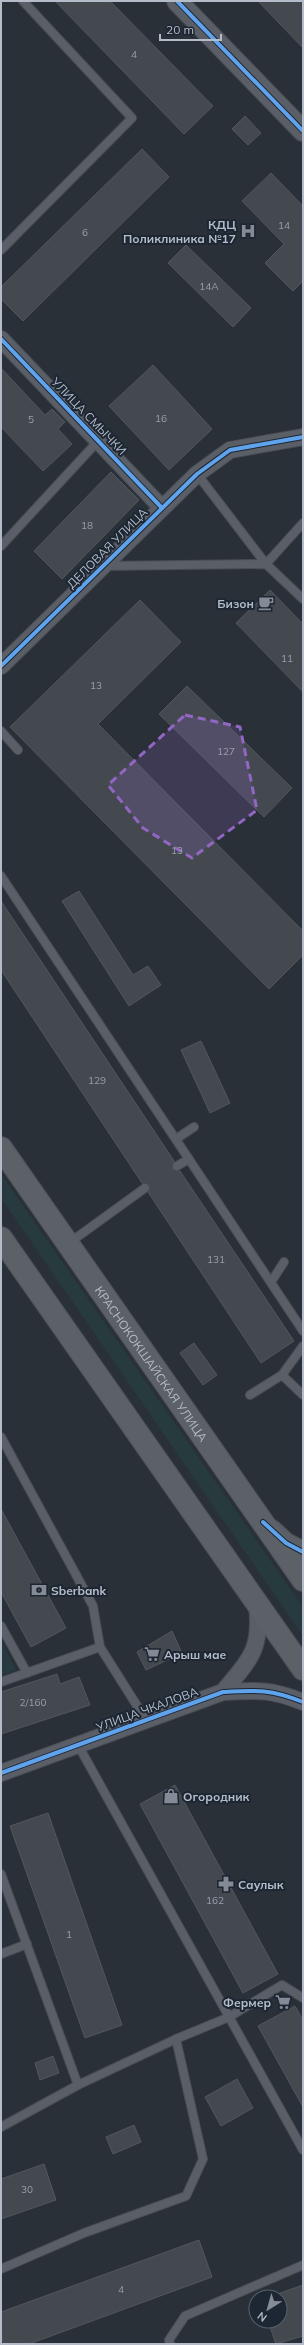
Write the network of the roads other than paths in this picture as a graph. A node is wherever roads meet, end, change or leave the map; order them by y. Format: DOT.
graph roads {
  1 [pos="23,1"];
  2 [pos="177,1"];
  3 [pos="303,131"];
  4 [pos="1,250"];
  5 [pos="1,340"];
  6 [pos="303,437"];
  7 [pos="99,440"];
  8 [pos="197,474"];
  9 [pos="162,508"];
  10 [pos="303,523"];
  11 [pos="1,546"];
  12 [pos="266,564"];
  13 [pos="104,566"];
  14 [pos="303,598"];
  15 [pos="1,666"];
  16 [pos="1,731"];
  17 [pos="18,750"];
  18 [pos="1,876"];
  19 [pos="194,1127"];
  20 [pos="176,1139"];
  21 [pos="1,1148"];
  22 [pos="189,1159"];
  23 [pos="177,1166"];
  24 [pos="145,1188"];
  25 [pos="1,1238"];
  26 [pos="67,1244"];
  27 [pos="284,1262"];
  28 [pos="271,1282"];
  29 [pos="303,1330"];
  30 [pos="303,1346"];
  31 [pos="282,1375"];
  32 [pos="250,1395"];
  33 [pos="303,1396"];
  34 [pos="1,1438"];
  35 [pos="263,1522"];
  36 [pos="303,1552"];
  37 [pos="303,1580"];
  38 [pos="257,1602"];
  39 [pos="1,1626"];
  40 [pos="100,1648"];
  41 [pos="303,1669"];
  42 [pos="27,1673"];
  43 [pos="1,1682"];
  44 [pos="223,1692"];
  45 [pos="303,1702"];
  46 [pos="146,1720"];
  47 [pos="78,1745"];
  48 [pos="1,1773"];
  49 [pos="1,1874"];
  50 [pos="27,1944"];
  51 [pos="1,1954"];
  52 [pos="303,1998"];
  53 [pos="229,2017"];
  54 [pos="176,2039"];
  55 [pos="78,2085"];
  56 [pos="1,2127"];
  57 [pos="303,2150"];
  58 [pos="303,2265"];
  59 [pos="1,2268"];
  60 [pos="170,2344"];
  1 -- 4 [label="lane"];
  2 -- 3 [label="street"];
  5 -- 7 [label="street, УЛИЦА СМЫЧКИ"];
  6 -- 8 [label="street, ДЕЛОВАЯ УЛИЦА"];
  7 -- 9 [label="street, УЛИЦА СМЫЧКИ"];
  7 -- 11 [label="lane"];
  8 -- 9 [label="street, ДЕЛОВАЯ УЛИЦА"];
  8 -- 12 [label="lane"];
  9 -- 13 [label="street, ДЕЛОВАЯ УЛИЦА"];
  10 -- 12 [label="lane"];
  12 -- 13 [label="lane"];
  12 -- 14 [label="lane"];
  13 -- 15 [label="street, ДЕЛОВАЯ УЛИЦА"];
  16 -- 17 [label="lane"];
  18 -- 20 [label="lane"];
  19 -- 20 [label="lane"];
  20 -- 22 [label="lane"];
  21 -- 26 [label="main road, КРАСНОКОКШАЙСКАЯ УЛИЦА"];
  22 -- 23 [label="lane"];
  22 -- 28 [label="lane"];
  24 -- 26 [label="lane"];
  25 -- 38 [label="main road"];
  26 -- 35 [label="main road, КРАСНОКОКШАЙСКАЯ УЛИЦА"];
  27 -- 28 [label="lane"];
  28 -- 29 [label="lane"];
  30 -- 31 [label="lane"];
  31 -- 32 [label="lane"];
  31 -- 33 [label="lane"];
  34 -- 40 [label="lane"];
  35 -- 36 [label="street"];
  35 -- 37 [label="main road, КРАСНОКОКШАЙСКАЯ УЛИЦА"];
  38 -- 41 [label="main road"];
  38 -- 44 [label="street"];
  39 -- 42 [label="lane"];
  40 -- 42 [label="lane"];
  40 -- 46 [label="lane"];
  42 -- 43 [label="lane"];
  44 -- 45 [label="street, УЛИЦА ЧКАЛОВА"];
  44 -- 46 [label="street, УЛИЦА ЧКАЛОВА"];
  46 -- 47 [label="street, УЛИЦА ЧКАЛОВА"];
  47 -- 48 [label="street, УЛИЦА ЧКАЛОВА"];
  47 -- 53 [label="lane"];
  49 -- 50 [label="lane"];
  50 -- 51 [label="lane"];
  50 -- 55 [label="lane"];
  52 -- 53 [label="lane"];
  53 -- 54 [label="lane"];
  53 -- 57 [label="lane"];
  54 -- 55 [label="lane"];
  54 -- 59 [label="lane"];
  55 -- 56 [label="lane"];
  58 -- 60 [label="lane"];
}
